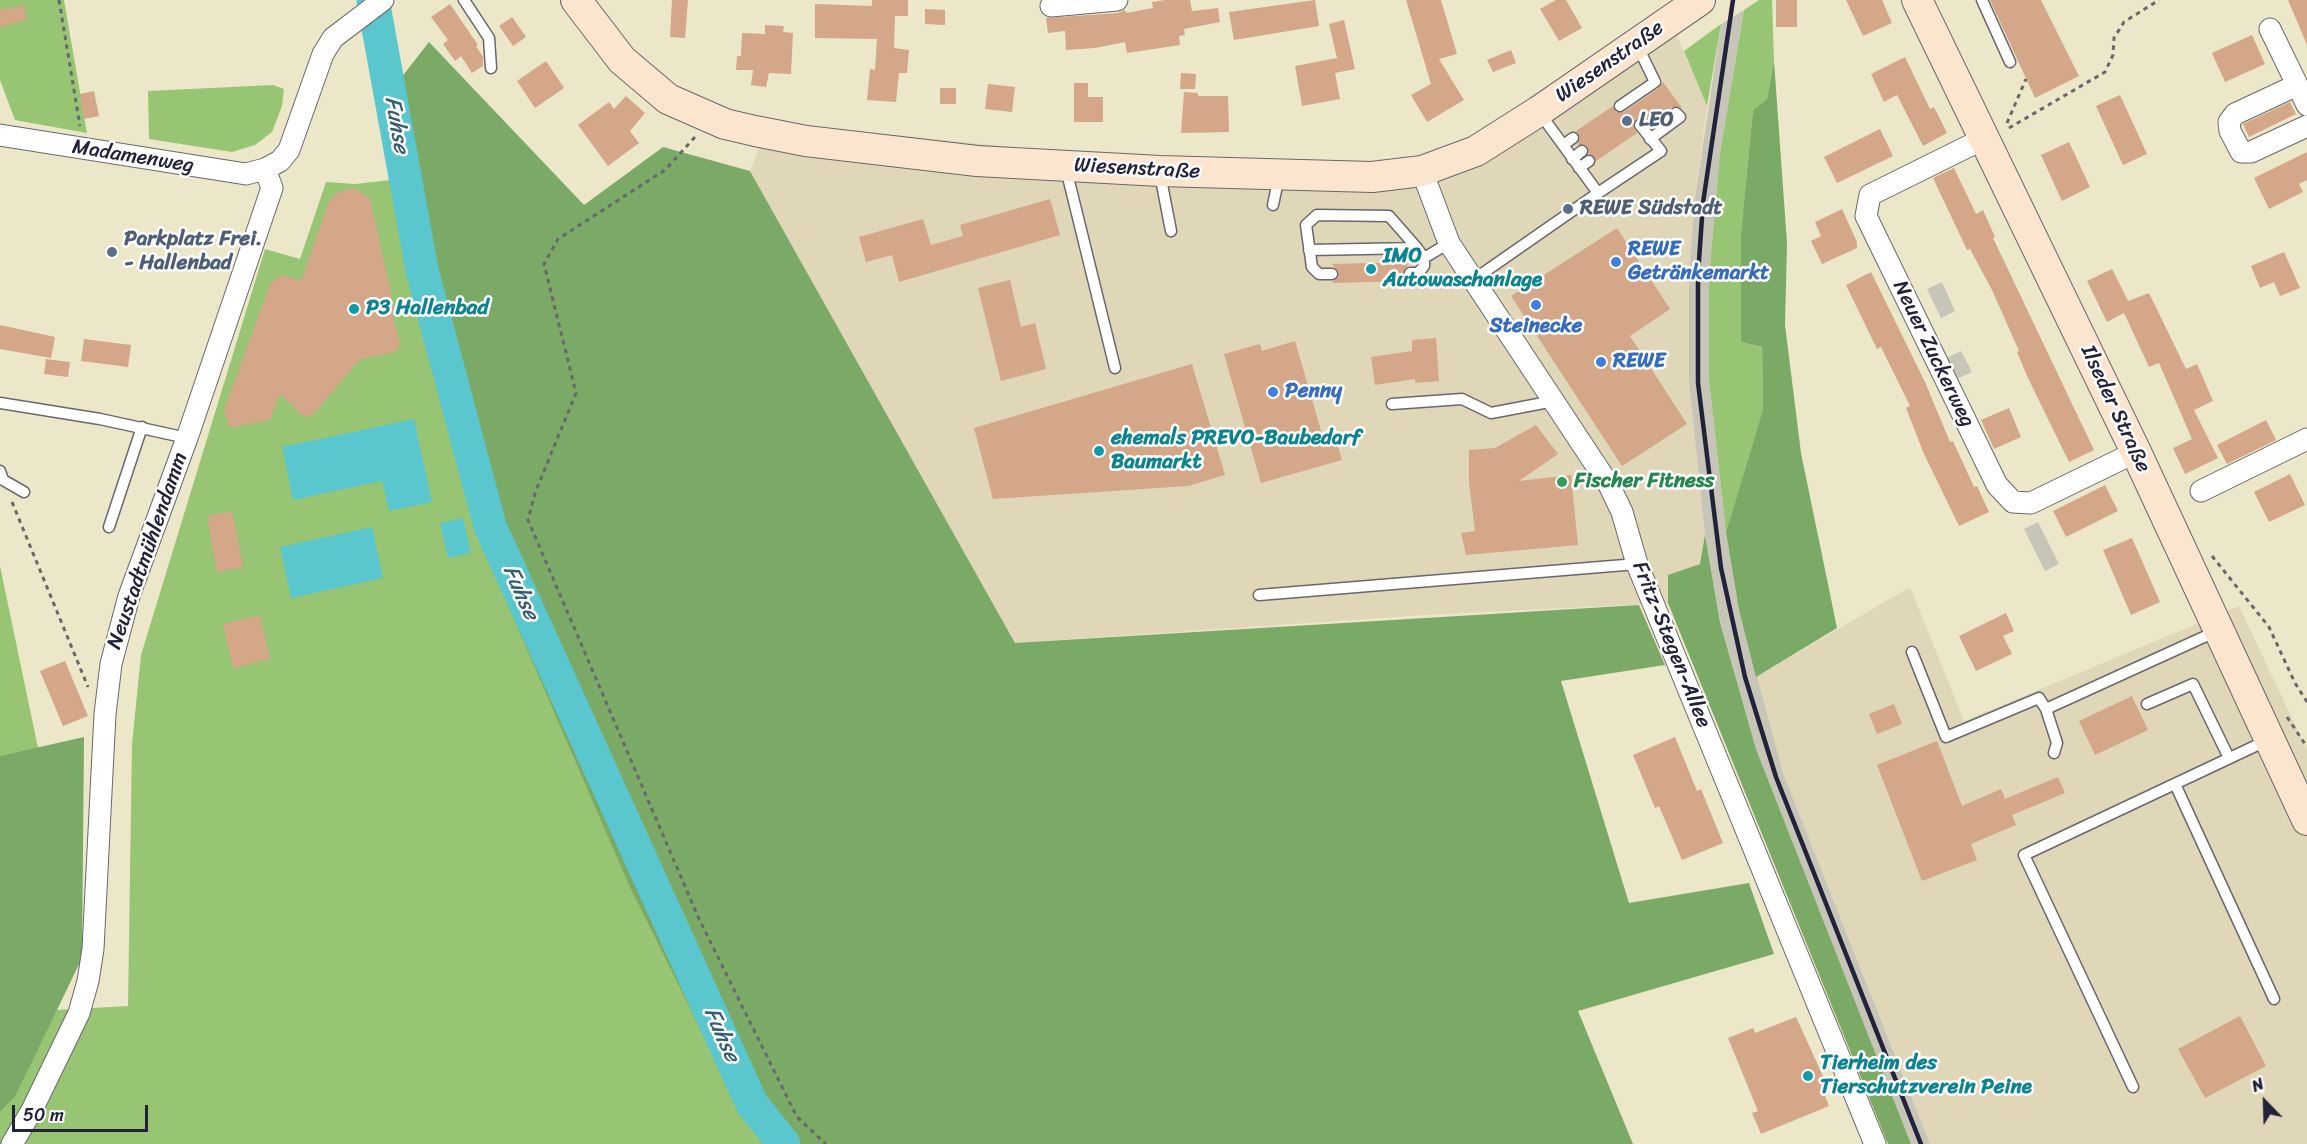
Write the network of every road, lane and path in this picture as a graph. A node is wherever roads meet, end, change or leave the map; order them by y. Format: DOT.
graph roads {
  1 [pos="59,0"];
  2 [pos="383,0"];
  3 [pos="464,0"];
  4 [pos="576,0"];
  5 [pos="1117,0"];
  6 [pos="1700,0"];
  7 [pos="1917,0"];
  8 [pos="1982,0"];
  9 [pos="2159,0"];
  10 [pos="1051,6"];
  11 [pos="2270,29"];
  12 [pos="1637,44"];
  13 [pos="2010,62"];
  14 [pos="491,68"];
  15 [pos="2026,80"];
  16 [pos="2297,85"];
  17 [pos="1624,105"];
  18 [pos="2307,105"];
  19 [pos="1539,111"];
  20 [pos="1676,113"];
  21 [pos="712,118"];
  22 [pos="1638,125"];
  23 [pos="80,126"];
  24 [pos="2307,126"];
  25 [pos="2000,130"];
  26 [pos="0,135"];
  27 [pos="1573,138"];
  28 [pos="1650,139"];
  29 [pos="1563,145"];
  30 [pos="1582,151"];
  31 [pos="1589,161"];
  32 [pos="1575,163"];
  33 [pos="1066,165"];
  34 [pos="265,169"];
  35 [pos="1160,171"];
  36 [pos="1422,171"];
  37 [pos="1279,175"];
  38 [pos="1598,193"];
  39 [pos="1273,205"];
  40 [pos="1172,231"];
  41 [pos="1449,243"];
  42 [pos="1417,248"];
  43 [pos="1309,250"];
  44 [pos="1424,258"];
  45 [pos="1410,273"];
  46 [pos="1332,274"];
  47 [pos="1473,280"];
  48 [pos="1115,368"];
  49 [pos="1554,401"];
  50 [pos="0,403"];
  51 [pos="1392,404"];
  52 [pos="142,427"];
  53 [pos="187,438"];
  54 [pos="2307,439"];
  55 [pos="2136,452"];
  56 [pos="2,476"];
  57 [pos="2201,491"];
  58 [pos="24,492"];
  59 [pos="109,527"];
  60 [pos="2208,551"];
  61 [pos="1636,564"];
  62 [pos="1259,595"];
  63 [pos="2218,631"];
  64 [pos="1912,652"];
  65 [pos="2307,702"];
  66 [pos="2147,704"];
  67 [pos="2046,709"];
  68 [pos="105,714"];
  69 [pos="2269,740"];
  70 [pos="2054,753"];
  71 [pos="2229,758"];
  72 [pos="2175,784"];
  73 [pos="2307,820"];
  74 [pos="2274,999"];
  75 [pos="2133,1087"];
  76 [pos="12,1144"];
  77 [pos="826,1144"];
  78 [pos="1875,1144"];
  1 -- 23 [label="path"];
  2 -- 34 [label="street"];
  3 -- 14 [label="lane"];
  4 -- 21 [label="street, Wiesenstraße"];
  5 -- 10 [label="street"];
  6 -- 12 [label="street, Wiesenstraße"];
  7 -- 25 [label="street, Ilseder Straße"];
  8 -- 13 [label="lane"];
  9 -- 25 [label="path"];
  11 -- 16 [label="street"];
  12 -- 17 [label="lane"];
  12 -- 19 [label="street, Wiesenstraße"];
  15 -- 25 [label="path"];
  16 -- 18 [label="street"];
  16 -- 24 [label="street"];
  19 -- 29 [label="lane"];
  19 -- 36 [label="street, Wiesenstraße"];
  20 -- 28 [label="lane"];
  21 -- 33 [label="street, Wiesenstraße"];
  21 -- 77 [label="path"];
  22 -- 28 [label="lane"];
  25 -- 55 [label="street, Ilseder Straße"];
  25 -- 55 [label="street, Neuer Zuckerweg"];
  26 -- 34 [label="street, Madamenweg"];
  27 -- 29 [label="lane"];
  28 -- 38 [label="lane"];
  29 -- 32 [label="lane"];
  30 -- 32 [label="lane"];
  31 -- 32 [label="lane"];
  32 -- 38 [label="lane"];
  33 -- 35 [label="street, Wiesenstraße"];
  33 -- 48 [label="lane"];
  34 -- 53 [label="street, Neustadtmühlendamm"];
  35 -- 37 [label="street, Wiesenstraße"];
  35 -- 40 [label="lane"];
  36 -- 37 [label="street, Wiesenstraße"];
  36 -- 41 [label="street, Fritz-Stegen-Allee"];
  37 -- 39 [label="lane"];
  38 -- 47 [label="lane"];
  41 -- 44 [label="lane"];
  41 -- 47 [label="street, Fritz-Stegen-Allee"];
  42 -- 43 [label="lane"];
  42 -- 43 [label="lane"];
  42 -- 44 [label="lane"];
  43 -- 46 [label="lane"];
  44 -- 45 [label="lane"];
  47 -- 49 [label="street, Fritz-Stegen-Allee"];
  49 -- 51 [label="lane"];
  49 -- 61 [label="street, Fritz-Stegen-Allee"];
  50 -- 52 [label="lane"];
  52 -- 53 [label="lane"];
  52 -- 59 [label="lane"];
  53 -- 68 [label="street, Neustadtmühlendamm"];
  54 -- 57 [label="street"];
  55 -- 63 [label="street, Ilseder Straße"];
  56 -- 58 [label="lane"];
  56 -- 68 [label="path"];
  60 -- 65 [label="path"];
  61 -- 62 [label="lane"];
  61 -- 78 [label="street, Fritz-Stegen-Allee"];
  63 -- 67 [label="lane"];
  63 -- 69 [label="street, Ilseder Straße"];
  64 -- 67 [label="lane"];
  66 -- 71 [label="lane"];
  67 -- 70 [label="lane"];
  68 -- 76 [label="street, Neustadtmühlendamm"];
  69 -- 71 [label="lane"];
  69 -- 73 [label="street, Ilseder Straße"];
  71 -- 72 [label="lane"];
  72 -- 74 [label="lane"];
  72 -- 75 [label="lane"];
}
